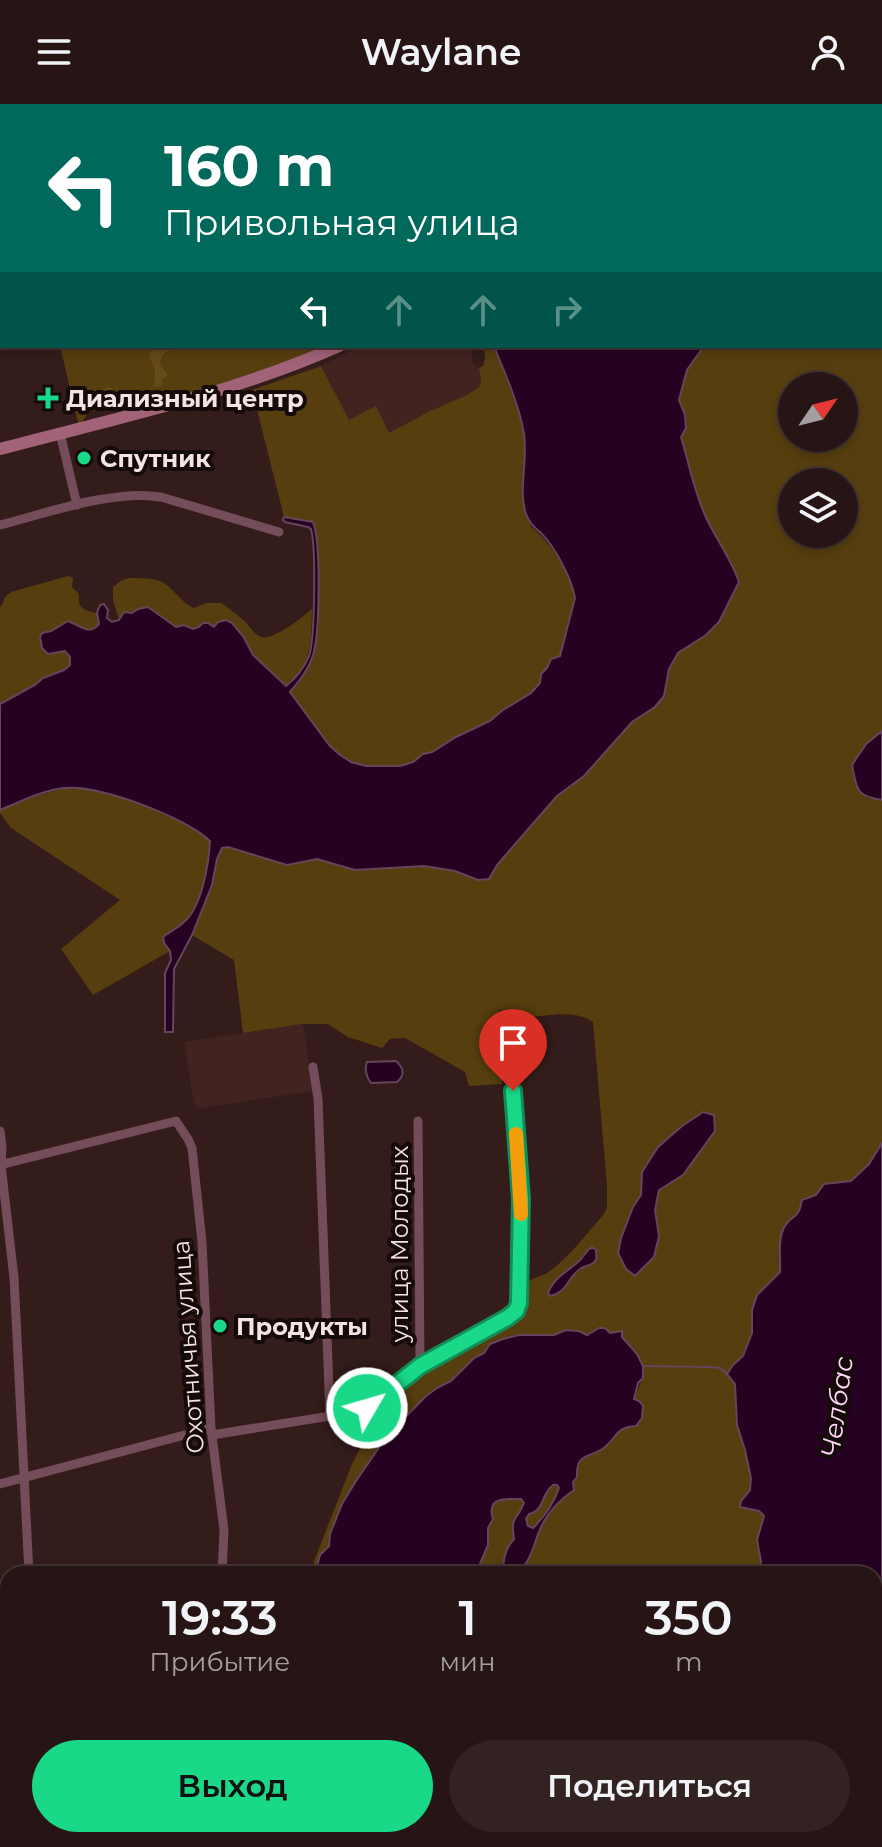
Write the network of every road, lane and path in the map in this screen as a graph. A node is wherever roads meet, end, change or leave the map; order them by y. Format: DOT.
graph roads {
  1 [pos="334,348"];
  2 [pos="60,433"];
  3 [pos="0,449"];
  4 [pos="77,505"];
  5 [pos="0,525"];
  6 [pos="279,532"];
  7 [pos="313,1067"];
  8 [pos="513,1091"];
  9 [pos="418,1121"];
  10 [pos="0,1131"];
  11 [pos="1,1165"];
  12 [pos="420,1366"];
  13 [pos="330,1416"];
  14 [pos="211,1431"];
  15 [pos="23,1477"];
  16 [pos="0,1484"];
  17 [pos="29,1566"];
  18 [pos="222,1566"];
  1 -- 2 [label="main road"];
  2 -- 3 [label="main road"];
  2 -- 4 [label="street"];
  4 -- 5 [label="street"];
  4 -- 6 [label="street"];
  7 -- 13 [label="street"];
  8 -- 12 [label="street"];
  9 -- 12 [label="street, улица Молодых"];
  10 -- 11 [label="street"];
  11 -- 14 [label="street, Охотничья улица"];
  11 -- 15 [label="street"];
  12 -- 13 [label="street"];
  13 -- 14 [label="street"];
  14 -- 15 [label="street"];
  14 -- 18 [label="street, Охотничья улица"];
  15 -- 16 [label="street"];
  15 -- 17 [label="street"];
}
